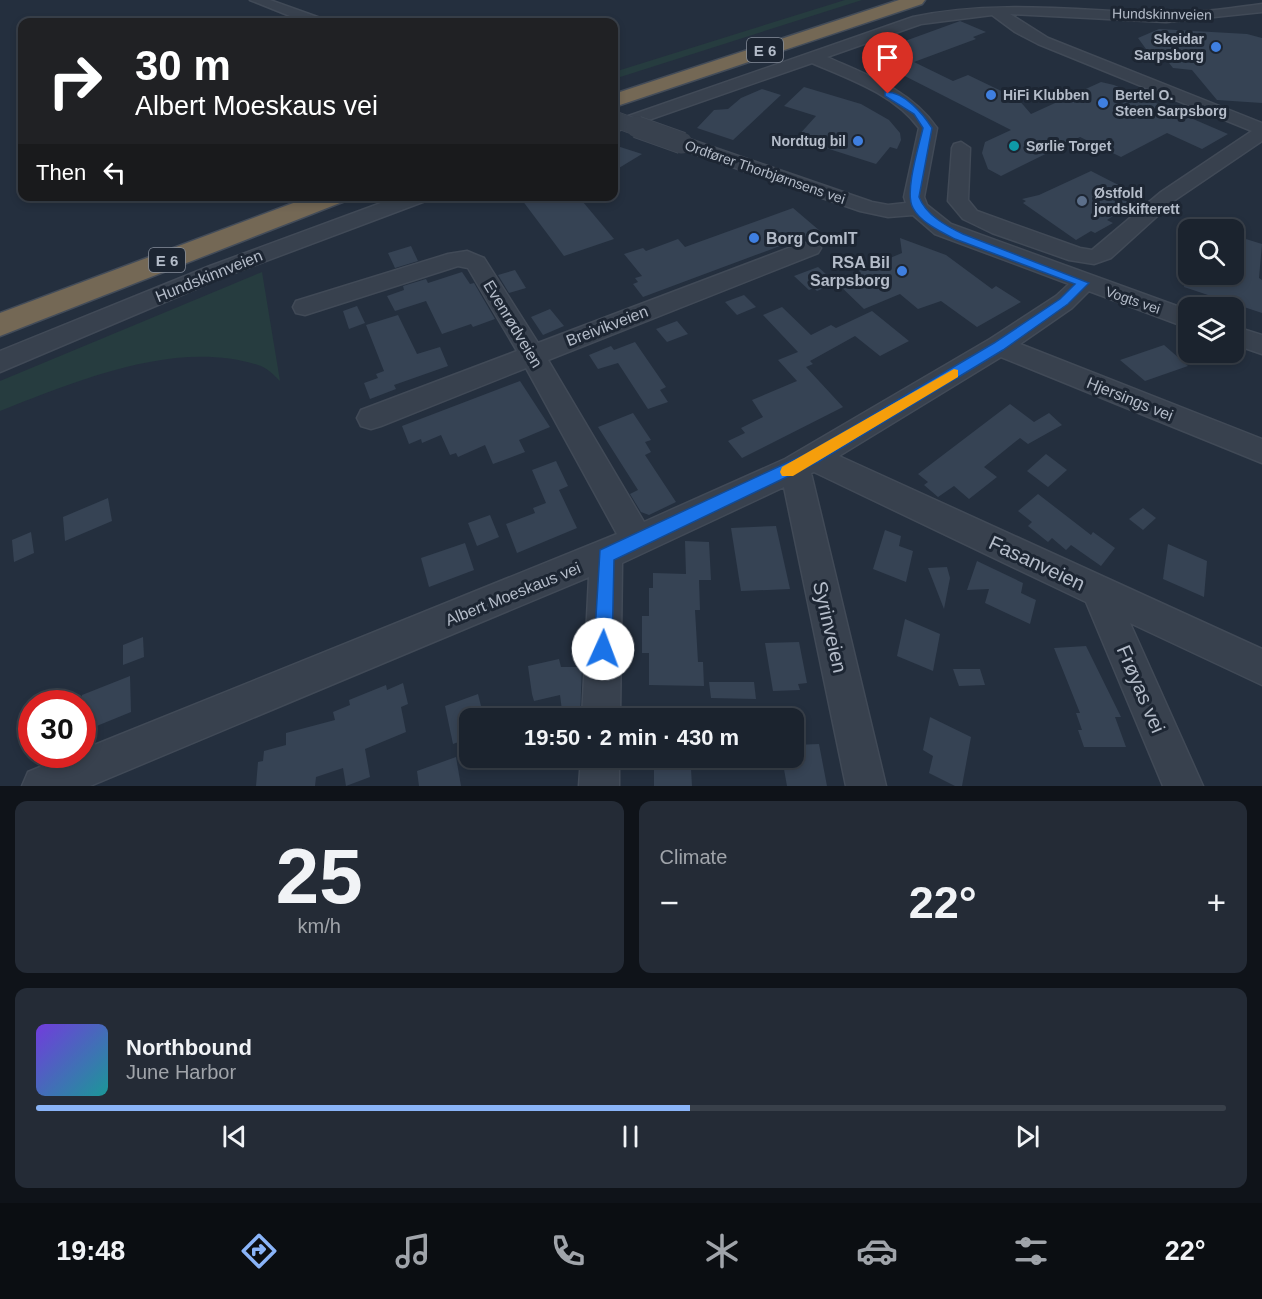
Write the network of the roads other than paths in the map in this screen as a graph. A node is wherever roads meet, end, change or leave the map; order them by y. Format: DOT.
graph roads {
  1 [pos="257,0"];
  2 [pos="880,0"];
  3 [pos="916,0"];
  4 [pos="1262,8"];
  5 [pos="994,9"];
  6 [pos="307,18"];
  7 [pos="813,57"];
  8 [pos="618,86"];
  9 [pos="618,100"];
  10 [pos="618,120"];
  11 [pos="618,126"];
  12 [pos="1262,131"];
  13 [pos="961,148"];
  14 [pos="275,201"];
  15 [pos="323,201"];
  16 [pos="408,201"];
  17 [pos="918,208"];
  18 [pos="810,248"];
  19 [pos="1083,283"];
  20 [pos="0,304"];
  21 [pos="305,307"];
  22 [pos="1178,316"];
  23 [pos="0,325"];
  24 [pos="1244,338"];
  25 [pos="1262,345"];
  26 [pos="999,346"];
  27 [pos="532,355"];
  28 [pos="0,362"];
  29 [pos="371,418"];
  30 [pos="1262,451"];
  31 [pos="804,463"];
  32 [pos="638,541"];
  33 [pos="606,555"];
  34 [pos="1099,592"];
  35 [pos="1262,667"];
  36 [pos="601,708"];
  37 [pos="600,768"];
  38 [pos="42,786"];
  39 [pos="599,786"];
  40 [pos="866,786"];
  41 [pos="1183,786"];
  1 -- 6 [label="street"];
  2 -- 8 [label="highway, E 6"];
  3 -- 9 [label="highway, E 6"];
  4 -- 5 [label="street, Hundskinnveien"];
  5 -- 7 [label="street, Hundskinnveien"];
  5 -- 12 [label="street"];
  7 -- 11 [label="street, Hundskinnveien"];
  7 -- 17 [label="street"];
  10 -- 17 [label="street, Ordfører Thorbjørnsens vei, bridge"];
  12 -- 13 [label="street"];
  14 -- 20 [label="highway, E 6"];
  15 -- 23 [label="highway, E 6"];
  16 -- 28 [label="street, Hundskinnveien"];
  17 -- 19 [label="street, Vogts vei"];
  18 -- 27 [label="street, Breivikveien"];
  19 -- 22 [label="street, Vogts vei"];
  19 -- 26 [label="street, Albert Moeskaus vei"];
  21 -- 27 [label="street, Evenrødveien"];
  24 -- 25 [label="street"];
  26 -- 30 [label="street, Hjersings vei"];
  26 -- 31 [label="street, Albert Moeskaus vei"];
  27 -- 29 [label="street, Breivikveien"];
  27 -- 32 [label="street, Evenrødveien"];
  31 -- 32 [label="street, Albert Moeskaus vei"];
  31 -- 34 [label="street, Fasanveien"];
  31 -- 40 [label="street, Syrinveien"];
  32 -- 33 [label="street, Albert Moeskaus vei"];
  33 -- 36 [label="street"];
  33 -- 38 [label="street, Albert Moeskaus vei"];
  34 -- 35 [label="street, Fasanveien"];
  34 -- 41 [label="street, Frøyas vei"];
  37 -- 39 [label="street"];
}
